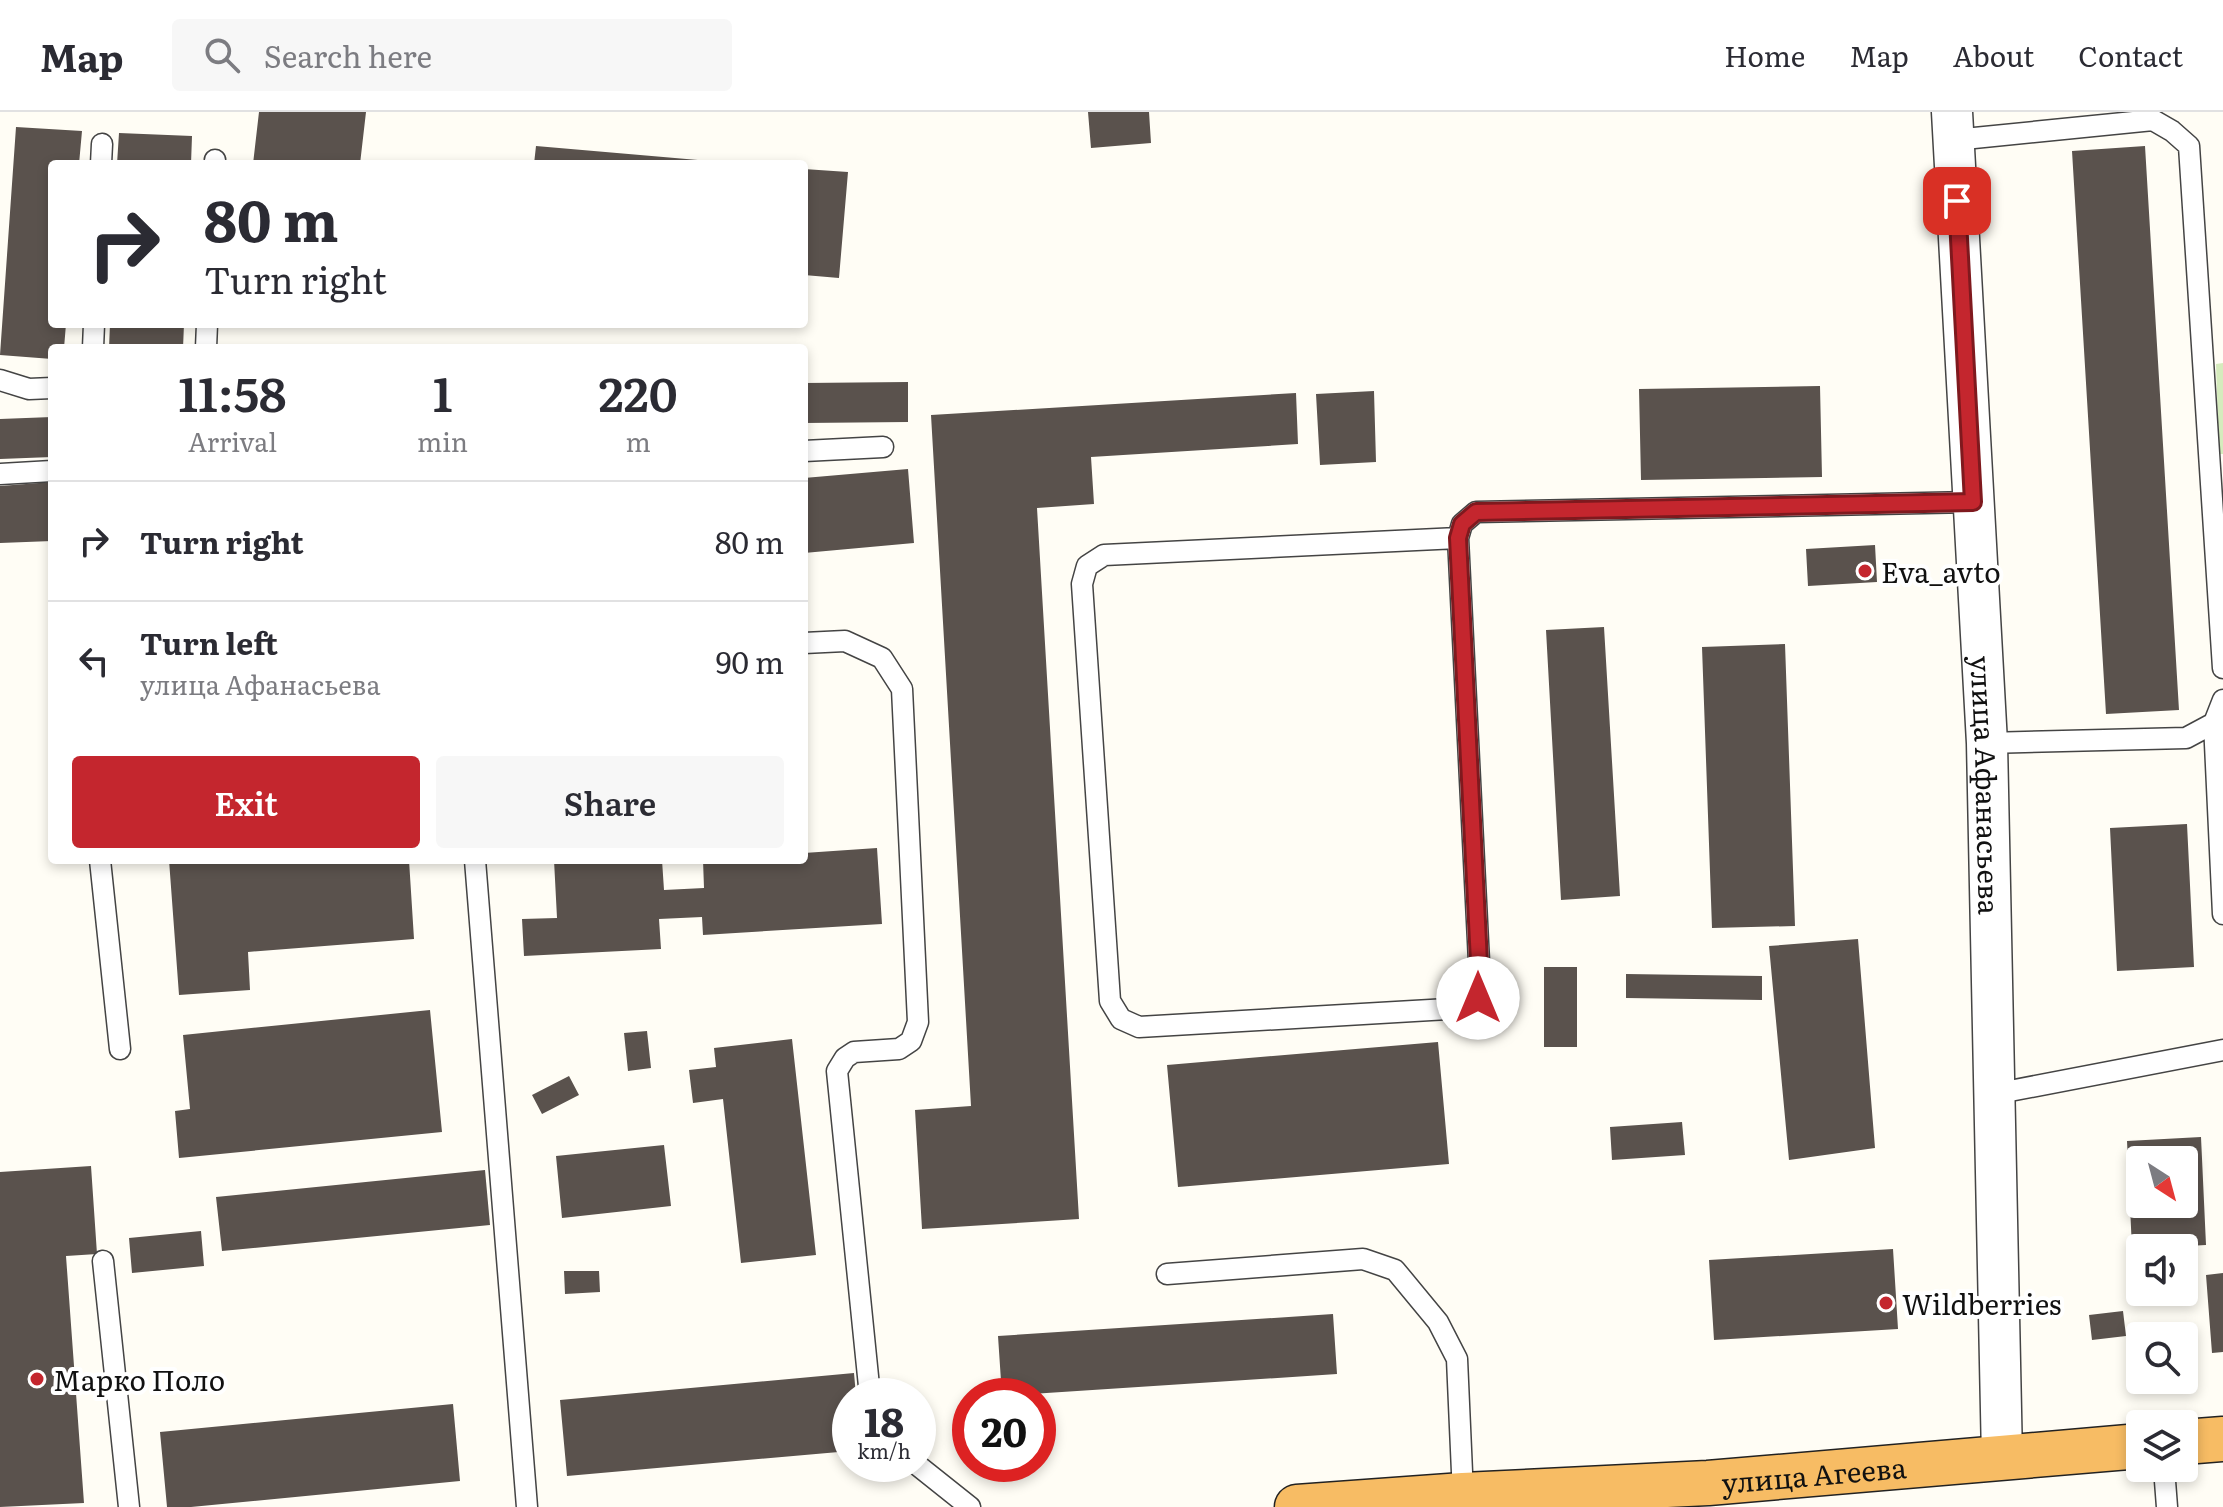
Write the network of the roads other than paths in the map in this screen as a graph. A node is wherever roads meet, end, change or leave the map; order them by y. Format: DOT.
graph roads {
  1 [pos="1953,126"];
  2 [pos="0,380"];
  3 [pos="48,388"];
  4 [pos="883,447"];
  5 [pos="808,451"];
  6 [pos="48,471"];
  7 [pos="0,474"];
  8 [pos="1973,502"];
  9 [pos="1458,538"];
  10 [pos="808,643"];
  11 [pos="2223,668"];
  12 [pos="2223,700"];
  13 [pos="2218,722"];
  14 [pos="1987,743"];
  15 [pos="100,864"];
  16 [pos="475,864"];
  17 [pos="2223,914"];
  18 [pos="120,1049"];
  19 [pos="2223,1050"];
  20 [pos="1994,1094"];
  21 [pos="103,1261"];
  22 [pos="1167,1274"];
  23 [pos="868,1378"];
  24 [pos="2223,1439"];
  25 [pos="2198,1441"];
  26 [pos="2126,1447"];
  27 [pos="2002,1458"];
  28 [pos="936,1480"];
  29 [pos="2165,1482"];
  30 [pos="1463,1495"];
  31 [pos="129,1507"];
  32 [pos="527,1507"];
  33 [pos="970,1507"];
  34 [pos="1297,1507"];
  35 [pos="2167,1507"];
  1 -- 8 [label="street, улица Афанасьева"];
  1 -- 11 [label="lane"];
  2 -- 3 [label="lane"];
  4 -- 5 [label="lane"];
  6 -- 7 [label="lane"];
  8 -- 9 [label="lane"];
  8 -- 14 [label="street, улица Афанасьева"];
  9 -- 9 [label="lane"];
  10 -- 23 [label="lane"];
  12 -- 13 [label="lane"];
  13 -- 14 [label="lane"];
  13 -- 17 [label="lane"];
  14 -- 20 [label="street, улица Афанасьева"];
  15 -- 18 [label="lane"];
  16 -- 32 [label="lane"];
  19 -- 20 [label="lane"];
  20 -- 27 [label="street, улица Афанасьева"];
  21 -- 31 [label="lane"];
  22 -- 30 [label="lane"];
  24 -- 25 [label="highway"];
  26 -- 27 [label="highway, улица Агеева"];
  27 -- 30 [label="highway, улица Агеева"];
  28 -- 33 [label="lane"];
  29 -- 35 [label="lane"];
  30 -- 34 [label="highway, улица Агеева"];
}
